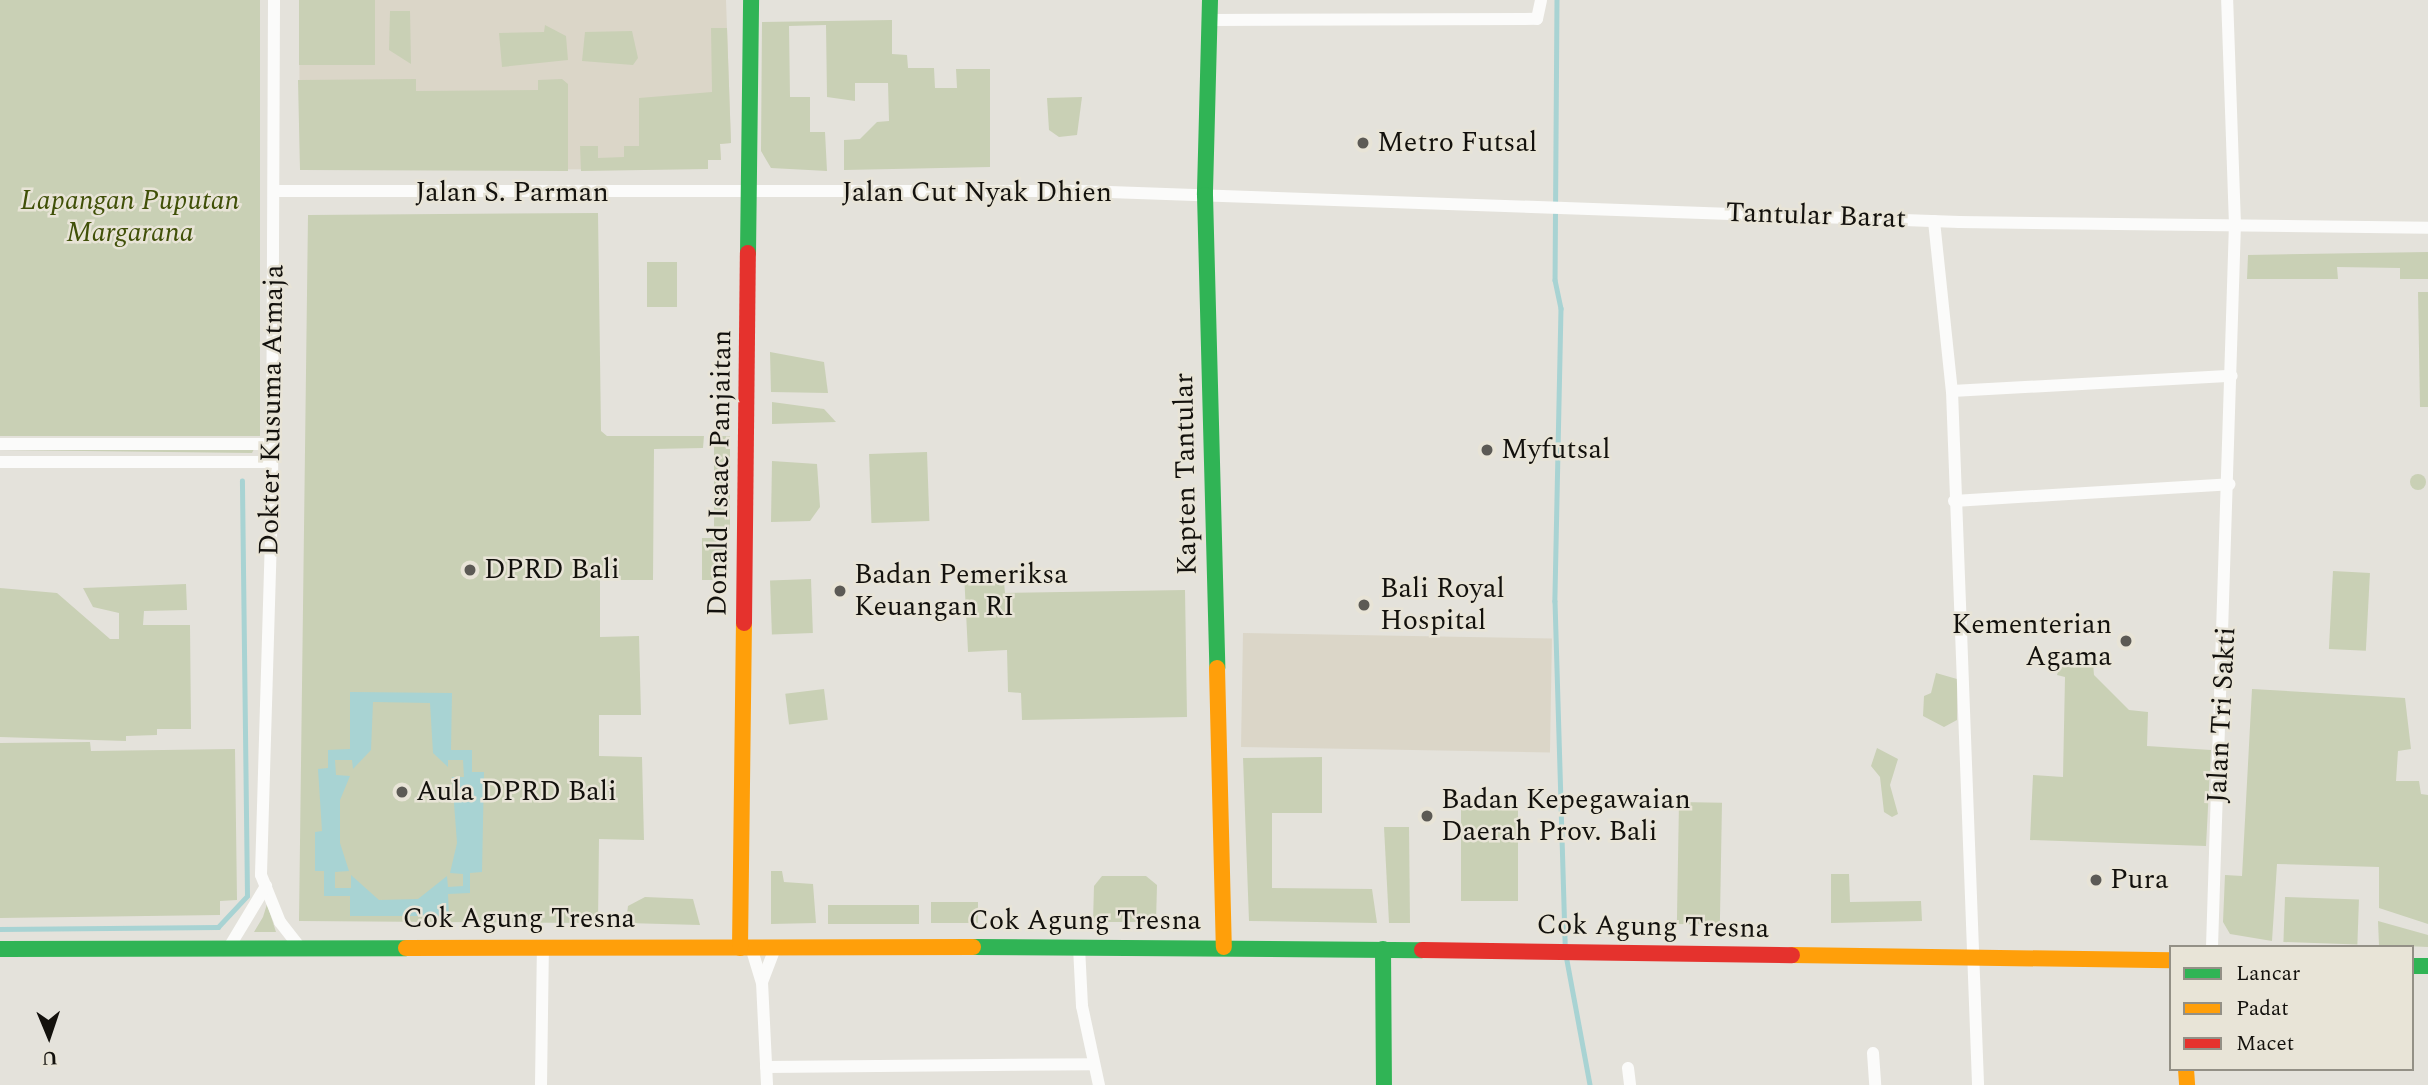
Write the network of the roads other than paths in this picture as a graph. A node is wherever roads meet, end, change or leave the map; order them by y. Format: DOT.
graph roads {
  1 [pos="274,0"];
  2 [pos="751,0"];
  3 [pos="1210,0"];
  4 [pos="1542,0"];
  5 [pos="2227,0"];
  6 [pos="1216,21"];
  7 [pos="274,191"];
  8 [pos="749,192"];
  9 [pos="1205,195"];
  10 [pos="1934,221"];
  11 [pos="2235,225"];
  12 [pos="2428,228"];
  13 [pos="2232,376"];
  14 [pos="1952,391"];
  15 [pos="0,444"];
  16 [pos="272,444"];
  17 [pos="0,462"];
  18 [pos="272,462"];
  19 [pos="2229,484"];
  20 [pos="1954,501"];
  21 [pos="266,889"];
  22 [pos="231,944"];
  23 [pos="297,944"];
  24 [pos="2212,945"];
  25 [pos="543,946"];
  26 [pos="1079,947"];
  27 [pos="1224,947"];
  28 [pos="746,948"];
  29 [pos="775,948"];
  30 [pos="0,949"];
  31 [pos="1383,949"];
  32 [pos="1971,956"];
  33 [pos="2169,960"];
  34 [pos="762,982"];
  35 [pos="1873,1053"];
  36 [pos="1094,1064"];
  37 [pos="766,1067"];
  38 [pos="1628,1068"];
  39 [pos="541,1085"];
  40 [pos="767,1085"];
  41 [pos="1099,1085"];
  42 [pos="1384,1085"];
  43 [pos="1630,1085"];
  44 [pos="1875,1085"];
  45 [pos="1978,1085"];
  1 -- 7 [label="street, Dokter Kusuma Atmaja"];
  2 -- 8 [label="main road, Donald Isaac Panjaitan"];
  3 -- 6 [label="main road, Kapten Tantular"];
  4 -- 6 [label="street"];
  5 -- 11 [label="street, Jalan Tri Sakti"];
  6 -- 9 [label="main road, Kapten Tantular"];
  7 -- 8 [label="street, Jalan S. Parman"];
  7 -- 16 [label="street, Dokter Kusuma Atmaja"];
  8 -- 9 [label="street, Jalan Cut Nyak Dhien"];
  8 -- 28 [label="main road, Donald Isaac Panjaitan"];
  9 -- 10 [label="street, Tantular Barat"];
  9 -- 27 [label="main road, Kapten Tantular"];
  10 -- 11 [label="street, Tantular Barat"];
  10 -- 14 [label="street"];
  11 -- 12 [label="street, Tantular Barat"];
  11 -- 13 [label="street, Jalan Tri Sakti"];
  13 -- 14 [label="street"];
  13 -- 19 [label="street, Jalan Tri Sakti"];
  14 -- 20 [label="street"];
  15 -- 16 [label="street"];
  16 -- 18 [label="street, Dokter Kusuma Atmaja"];
  17 -- 18 [label="street"];
  18 -- 21 [label="street, Dokter Kusuma Atmaja"];
  19 -- 20 [label="street"];
  19 -- 24 [label="street, Jalan Tri Sakti"];
  20 -- 32 [label="street"];
  21 -- 22 [label="street"];
  21 -- 23 [label="street, Dokter Kusuma Atmaja"];
  22 -- 23 [label="main road, Cok Agung Tresna"];
  22 -- 30 [label="main road, Cok Agung Tresna"];
  23 -- 25 [label="main road, Cok Agung Tresna"];
  25 -- 28 [label="main road, Cok Agung Tresna"];
  25 -- 39 [label="street"];
  26 -- 27 [label="main road, Cok Agung Tresna"];
  26 -- 29 [label="main road, Cok Agung Tresna"];
  26 -- 36 [label="street"];
  27 -- 31 [label="main road, Cok Agung Tresna"];
  28 -- 29 [label="main road, Cok Agung Tresna"];
  28 -- 34 [label="street"];
  29 -- 34 [label="street"];
  31 -- 32 [label="main road, Cok Agung Tresna"];
  31 -- 42 [label="main road"];
  32 -- 33 [label="main road, Cok Agung Tresna"];
  32 -- 45 [label="street"];
  34 -- 37 [label="street"];
  35 -- 44 [label="street"];
  36 -- 37 [label="street"];
  36 -- 41 [label="street"];
  37 -- 40 [label="street"];
  38 -- 43 [label="street"];
}
